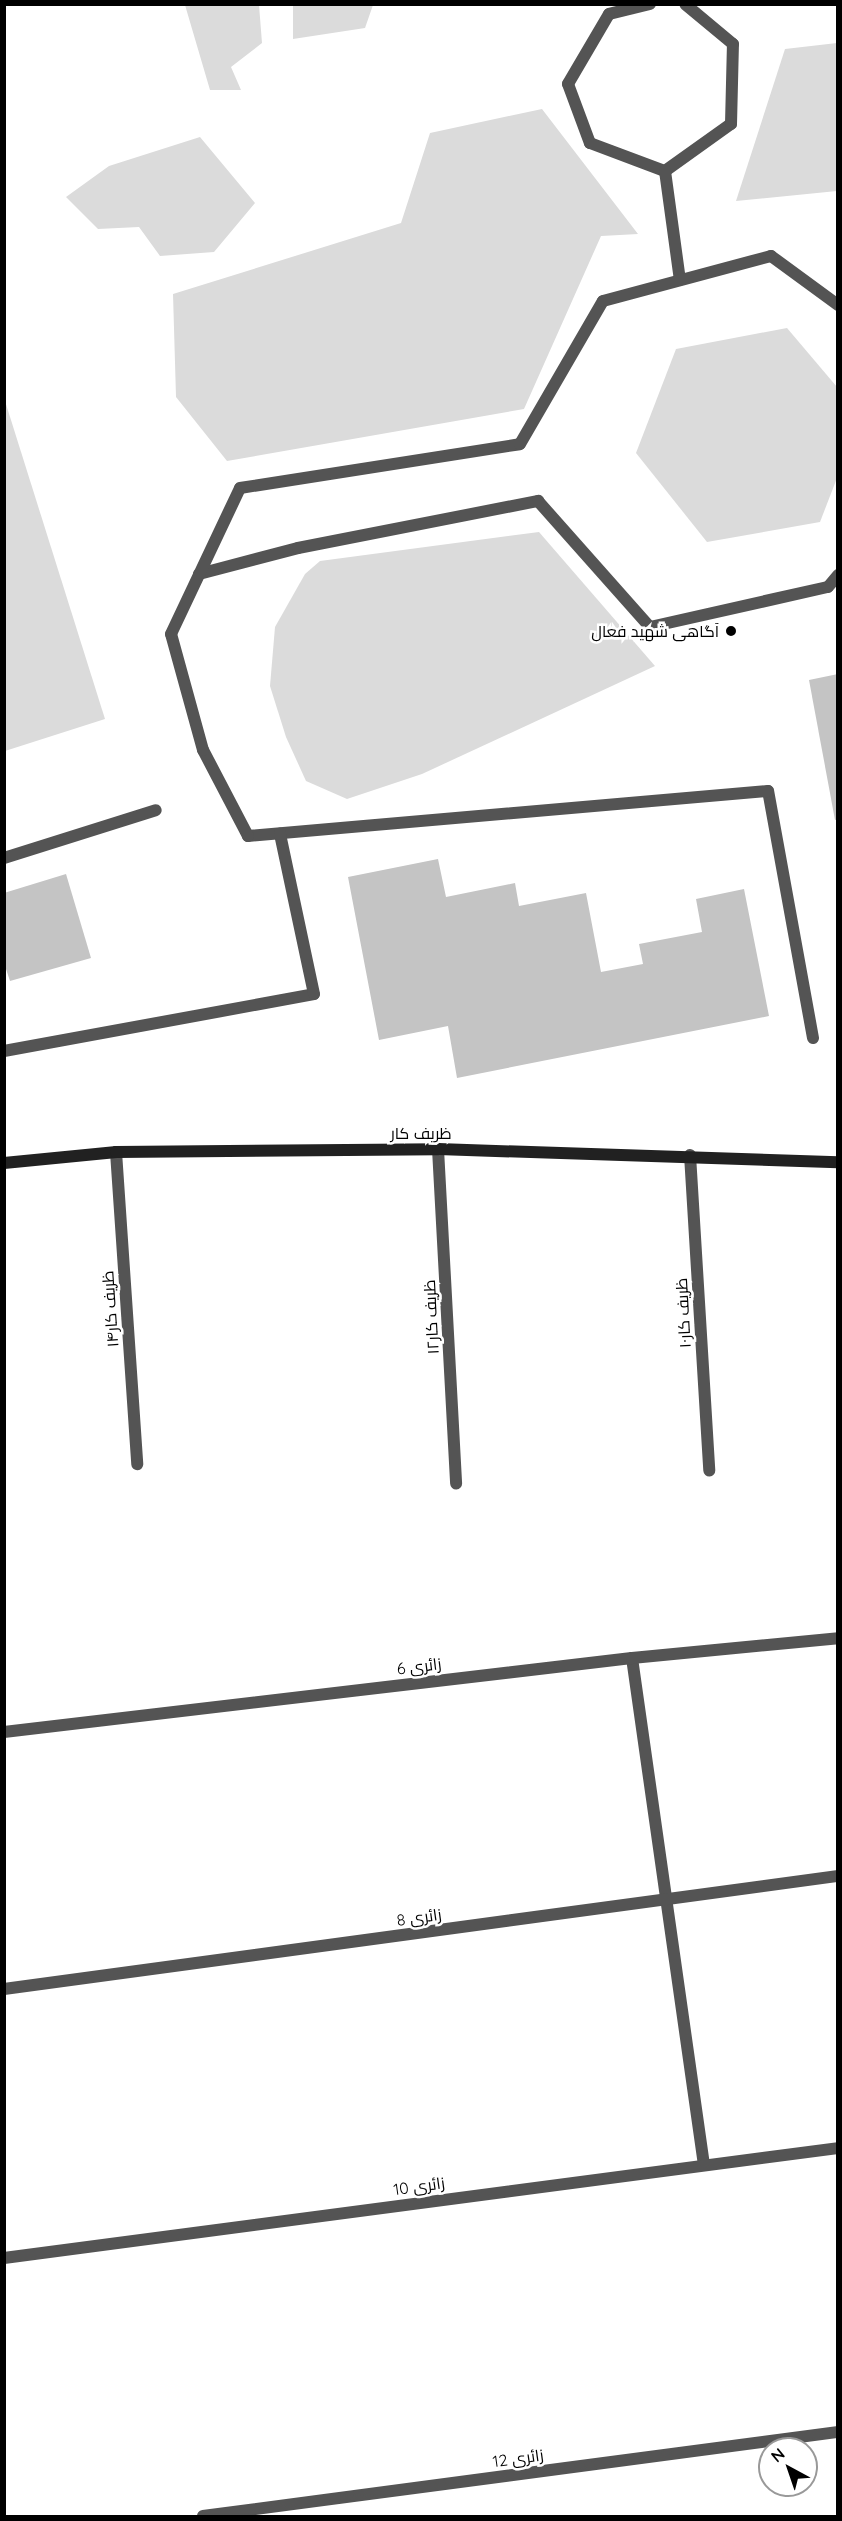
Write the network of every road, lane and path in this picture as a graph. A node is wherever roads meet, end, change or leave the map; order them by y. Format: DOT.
graph roads {
  1 [pos="650,4"];
  2 [pos="685,4"];
  3 [pos="665,171"];
  4 [pos="680,280"];
  5 [pos="837,304"];
  6 [pos="199,574"];
  7 [pos="837,575"];
  8 [pos="156,810"];
  9 [pos="280,834"];
  10 [pos="4,858"];
  11 [pos="813,1038"];
  12 [pos="4,1051"];
  13 [pos="438,1149"];
  14 [pos="116,1152"];
  15 [pos="690,1155"];
  16 [pos="837,1162"];
  17 [pos="4,1163"];
  18 [pos="137,1464"];
  19 [pos="709,1470"];
  20 [pos="456,1484"];
  21 [pos="837,1638"];
  22 [pos="632,1658"];
  23 [pos="4,1732"];
  24 [pos="837,1876"];
  25 [pos="668,1900"];
  26 [pos="4,1989"];
  27 [pos="837,2148"];
  28 [pos="705,2165"];
  29 [pos="4,2258"];
  30 [pos="837,2432"];
  31 [pos="203,2517"];
  1 -- 3 [label="street"];
  2 -- 3 [label="street"];
  3 -- 4 [label="street"];
  4 -- 5 [label="street"];
  4 -- 6 [label="street"];
  6 -- 7 [label="street"];
  6 -- 9 [label="street"];
  8 -- 10 [label="street"];
  9 -- 11 [label="street"];
  9 -- 12 [label="street"];
  13 -- 14 [label="street, ظریف کار"];
  13 -- 15 [label="street, ظریف کار"];
  13 -- 20 [label="street, ظریف کار۱۲"];
  14 -- 17 [label="street, ظریف کار"];
  14 -- 18 [label="street, ظریف کار۱۴"];
  15 -- 16 [label="street, ظریف کار"];
  15 -- 19 [label="street, ظریف کار۱۰"];
  21 -- 22 [label="street, 6 زائری"];
  22 -- 23 [label="street, 6 زائری"];
  22 -- 25 [label="street"];
  24 -- 25 [label="street, 8 زائری"];
  25 -- 26 [label="street, 8 زائری"];
  25 -- 28 [label="street"];
  27 -- 28 [label="street, 10 زائری"];
  28 -- 29 [label="street, 10 زائری"];
  30 -- 31 [label="street, 12 زائری"];
}
